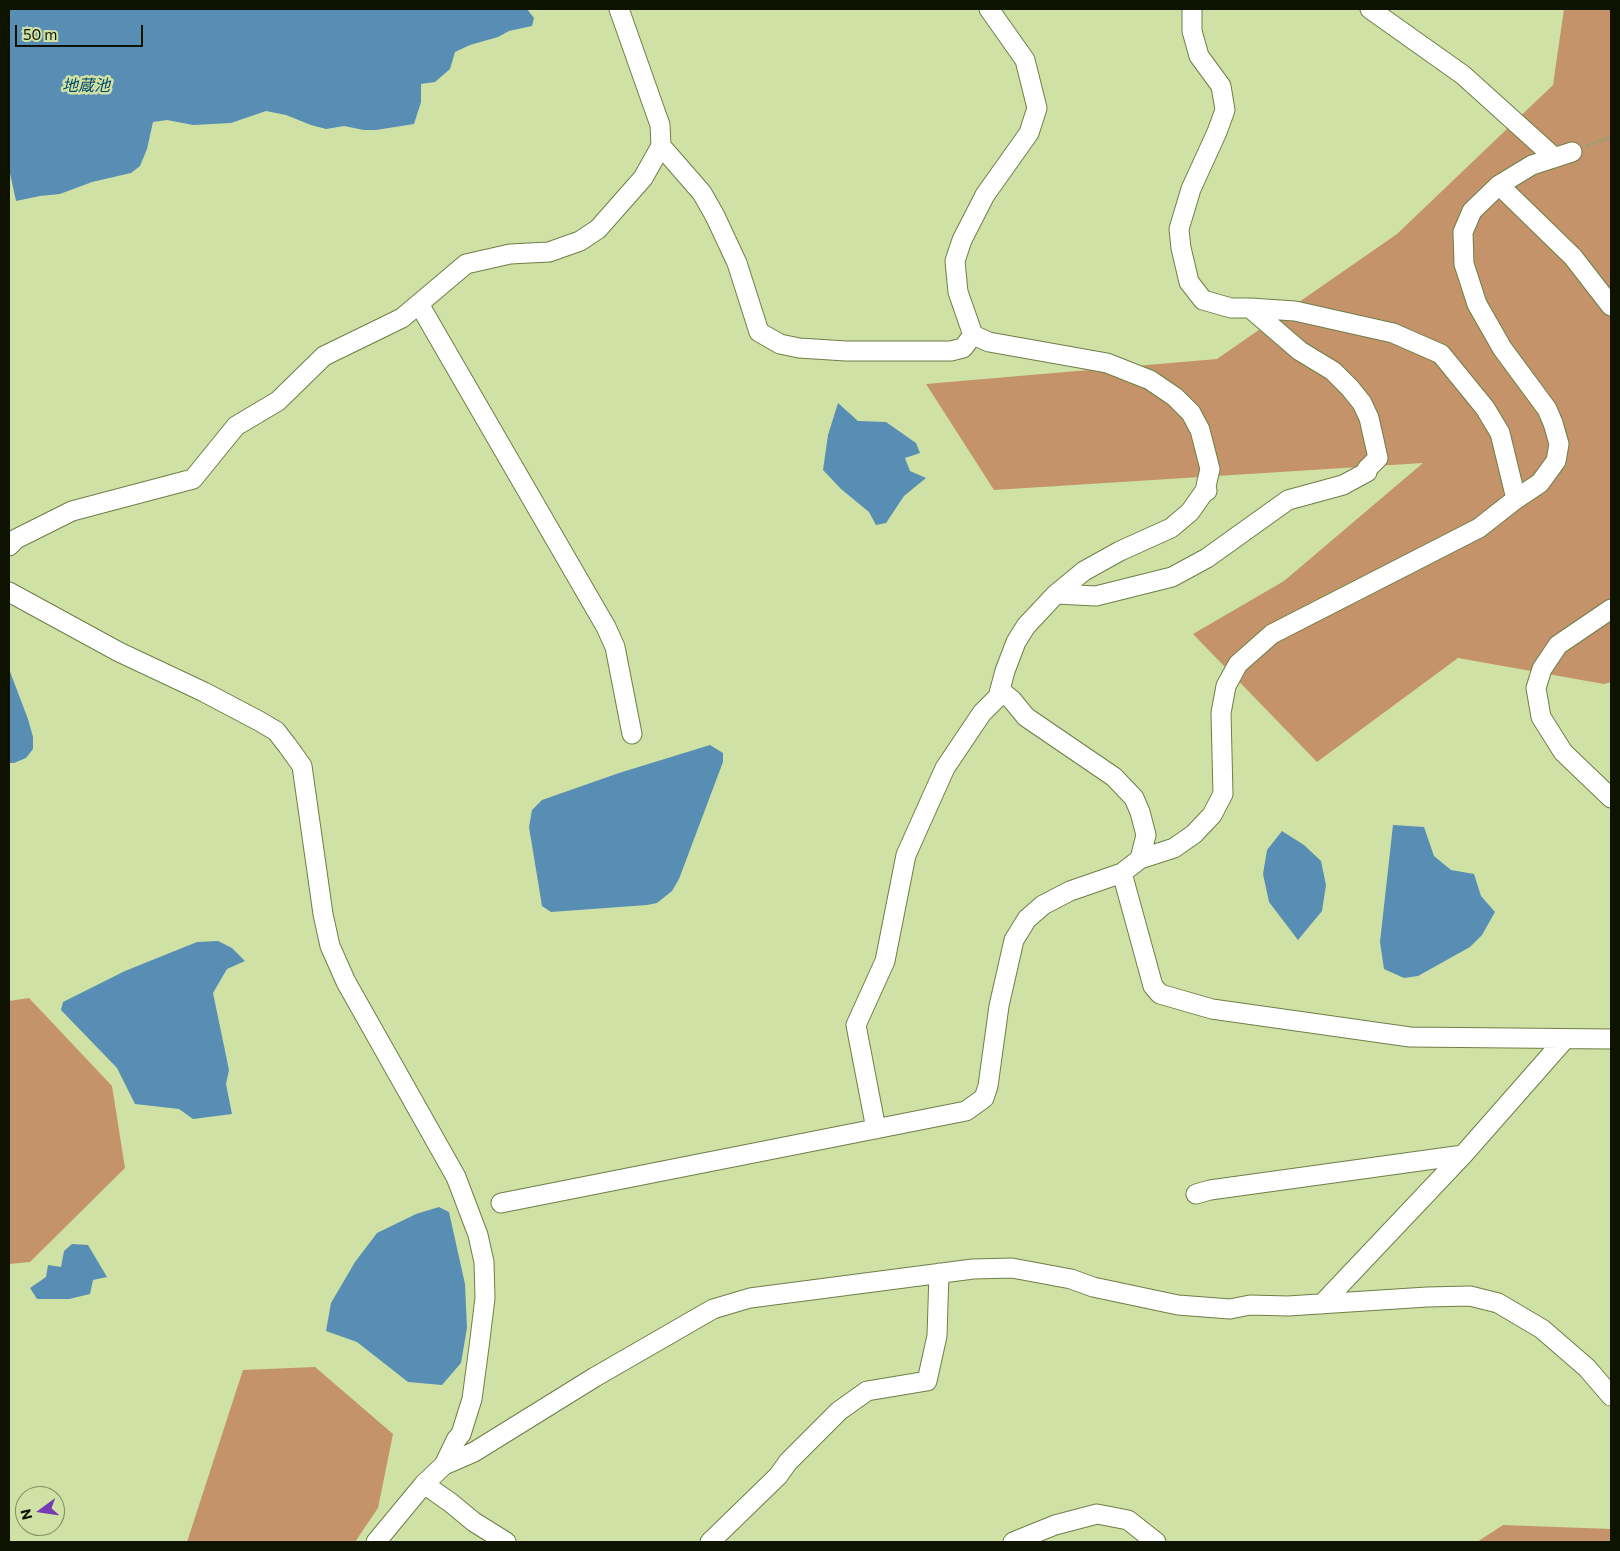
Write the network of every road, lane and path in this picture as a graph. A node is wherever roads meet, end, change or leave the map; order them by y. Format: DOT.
graph roads {
  1 [pos="619,9"];
  2 [pos="990,9"];
  3 [pos="1192,9"];
  4 [pos="1370,9"];
  5 [pos="1611,137"];
  6 [pos="660,146"];
  7 [pos="1564,155"];
  8 [pos="1499,185"];
  9 [pos="419,304"];
  10 [pos="1611,306"];
  11 [pos="1250,308"];
  12 [pos="973,335"];
  13 [pos="1516,499"];
  14 [pos="9,546"];
  15 [pos="9,592"];
  16 [pos="1056,594"];
  17 [pos="1611,609"];
  18 [pos="1000,690"];
  19 [pos="632,734"];
  20 [pos="1611,798"];
  21 [pos="1140,859"];
  22 [pos="1122,873"];
  23 [pos="1565,1039"];
  24 [pos="1611,1039"];
  25 [pos="876,1129"];
  26 [pos="1463,1155"];
  27 [pos="1196,1194"];
  28 [pos="501,1203"];
  29 [pos="939,1273"];
  30 [pos="1322,1304"];
  31 [pos="1611,1396"];
  32 [pos="444,1465"];
  33 [pos="424,1484"];
  34 [pos="376,1542"];
  35 [pos="506,1542"];
  36 [pos="710,1542"];
  37 [pos="1013,1542"];
  38 [pos="1156,1542"];
  1 -- 6 [label="street"];
  2 -- 12 [label="street"];
  3 -- 11 [label="street"];
  4 -- 7 [label="street"];
  5 -- 7 [label="path"];
  6 -- 9 [label="street"];
  6 -- 12 [label="street"];
  7 -- 8 [label="street"];
  8 -- 10 [label="street"];
  8 -- 13 [label="street"];
  9 -- 14 [label="street"];
  9 -- 19 [label="street"];
  11 -- 13 [label="street"];
  11 -- 16 [label="street"];
  12 -- 16 [label="street"];
  13 -- 21 [label="street"];
  15 -- 32 [label="street"];
  16 -- 18 [label="street"];
  17 -- 20 [label="street"];
  18 -- 21 [label="street"];
  18 -- 25 [label="street"];
  21 -- 22 [label="street"];
  22 -- 23 [label="street"];
  22 -- 25 [label="street"];
  23 -- 24 [label="street"];
  23 -- 26 [label="street"];
  25 -- 28 [label="street"];
  26 -- 27 [label="street"];
  26 -- 30 [label="street"];
  29 -- 30 [label="street"];
  29 -- 32 [label="street"];
  29 -- 36 [label="street"];
  30 -- 31 [label="street"];
  32 -- 33 [label="street"];
  33 -- 34 [label="street"];
  33 -- 35 [label="street"];
  37 -- 38 [label="street"];
}
